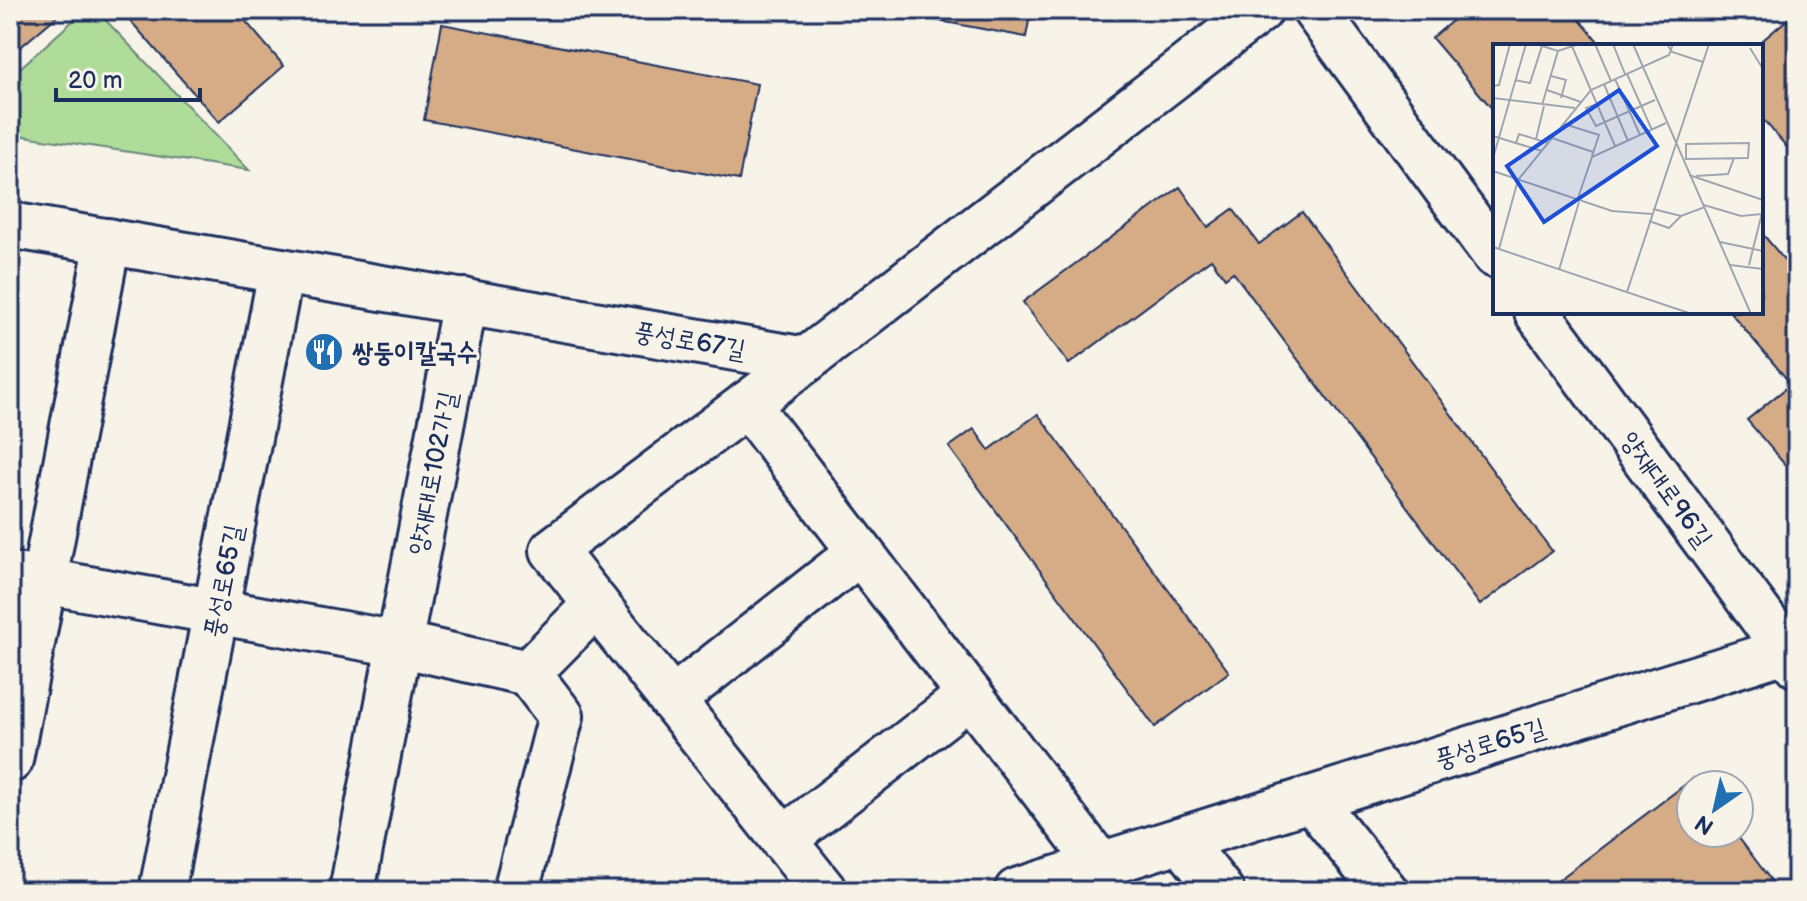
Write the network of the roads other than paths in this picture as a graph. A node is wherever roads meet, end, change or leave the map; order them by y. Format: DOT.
graph roads {
  1 [pos="1260,10"];
  2 [pos="1315,10"];
  3 [pos="10,225"];
  4 [pos="108,241"];
  5 [pos="1493,252"];
  6 [pos="281,271"];
  7 [pos="465,301"];
  8 [pos="1539,314"];
  9 [pos="806,360"];
  10 [pos="747,404"];
  11 [pos="860,552"];
  12 [pos="27,578"];
  13 [pos="596,604"];
  14 [pos="217,612"];
  15 [pos="399,644"];
  16 [pos="1793,652"];
  17 [pos="528,673"];
  18 [pos="970,695"];
  19 [pos="672,700"];
  20 [pos="10,760"];
  21 [pos="1311,799"];
  22 [pos="783,840"];
  23 [pos="1181,840"];
  24 [pos="1100,865"];
  25 [pos="162,891"];
  26 [pos="352,891"];
  27 [pos="516,891"];
  28 [pos="824,891"];
  29 [pos="1017,891"];
  30 [pos="1221,891"];
  31 [pos="1385,891"];
  1 -- 9 [label="street"];
  2 -- 5 [label="street"];
  3 -- 4 [label="street, 풍성로67길"];
  4 -- 6 [label="street, 풍성로67길"];
  4 -- 12 [label="street"];
  6 -- 7 [label="street, 풍성로67길"];
  6 -- 14 [label="street, 풍성로65길"];
  7 -- 9 [label="street, 풍성로67길"];
  7 -- 15 [label="street, 양재대로102가길"];
  8 -- 16 [label="street, 양재대로96길"];
  9 -- 10 [label="street"];
  10 -- 11 [label="street"];
  10 -- 13 [label="street"];
  11 -- 18 [label="street"];
  11 -- 19 [label="street"];
  12 -- 14 [label="street"];
  12 -- 20 [label="street"];
  13 -- 17 [label="street"];
  13 -- 19 [label="street"];
  14 -- 15 [label="street"];
  14 -- 25 [label="street, 풍성로65길"];
  15 -- 17 [label="street"];
  15 -- 26 [label="street, 양재대로102가길"];
  16 -- 21 [label="street, 풍성로65길"];
  17 -- 27 [label="street"];
  18 -- 22 [label="street"];
  18 -- 24 [label="street"];
  19 -- 22 [label="street"];
  21 -- 23 [label="street, 풍성로65길"];
  21 -- 31 [label="street"];
  22 -- 28 [label="street"];
  23 -- 24 [label="street, 풍성로65길"];
  23 -- 30 [label="street"];
  24 -- 29 [label="street, 풍성로65길"];
}
